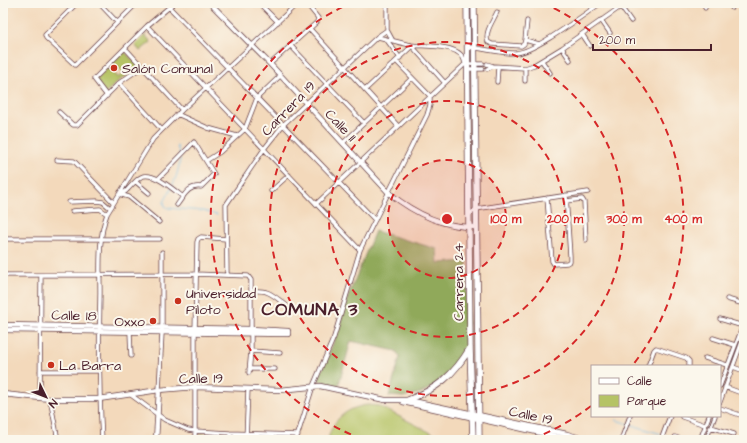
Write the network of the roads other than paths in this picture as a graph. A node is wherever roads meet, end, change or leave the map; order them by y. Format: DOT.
graph roads {
  1 [pos="77,3"];
  2 [pos="99,3"];
  3 [pos="137,3"];
  4 [pos="174,3"];
  5 [pos="210,3"];
  6 [pos="259,3"];
  7 [pos="298,3"];
  8 [pos="306,3"];
  9 [pos="387,3"];
  10 [pos="467,3"];
  11 [pos="474,3"];
  12 [pos="601,3"];
  13 [pos="626,3"];
  14 [pos="704,3"];
  15 [pos="730,3"];
  16 [pos="621,6"];
  17 [pos="169,7"];
  18 [pos="705,8"];
  19 [pos="732,8"];
  20 [pos="497,12"];
  21 [pos="601,20"];
  22 [pos="527,21"];
  23 [pos="631,21"];
  24 [pos="117,22"];
  25 [pos="278,22"];
  26 [pos="147,26"];
  27 [pos="310,29"];
  28 [pos="387,30"];
  29 [pos="610,33"];
  30 [pos="582,34"];
  31 [pos="377,37"];
  32 [pos="386,39"];
  33 [pos="525,40"];
  34 [pos="394,41"];
  35 [pos="539,44"];
  36 [pos="251,45"];
  37 [pos="290,45"];
  38 [pos="412,46"];
  39 [pos="590,46"];
  40 [pos="468,47"];
  41 [pos="474,47"];
  42 [pos="125,48"];
  43 [pos="562,48"];
  44 [pos="400,58"];
  45 [pos="570,60"];
  46 [pos="396,61"];
  47 [pos="542,61"];
  48 [pos="270,64"];
  49 [pos="470,66"];
  50 [pos="493,66"];
  51 [pos="142,67"];
  52 [pos="227,67"];
  53 [pos="498,67"];
  54 [pos="344,68"];
  55 [pos="525,68"];
  56 [pos="550,73"];
  57 [pos="280,76"];
  58 [pos="412,78"];
  59 [pos="525,81"];
  60 [pos="497,82"];
  61 [pos="119,83"];
  62 [pos="445,83"];
  63 [pos="327,85"];
  64 [pos="206,88"];
  65 [pos="365,90"];
  66 [pos="107,96"];
  67 [pos="430,96"];
  68 [pos="257,98"];
  69 [pos="306,104"];
  70 [pos="381,108"];
  71 [pos="182,110"];
  72 [pos="59,112"];
  73 [pos="177,114"];
  74 [pos="364,123"];
  75 [pos="283,125"];
  76 [pos="398,126"];
  77 [pos="161,129"];
  78 [pos="245,129"];
  79 [pos="237,136"];
  80 [pos="343,143"];
  81 [pos="264,149"];
  82 [pos="57,160"];
  83 [pos="206,161"];
  84 [pos="360,162"];
  85 [pos="289,175"];
  86 [pos="158,179"];
  87 [pos="136,182"];
  88 [pos="339,182"];
  89 [pos="271,191"];
  90 [pos="588,192"];
  91 [pos="119,193"];
  92 [pos="149,193"];
  93 [pos="389,193"];
  94 [pos="566,195"];
  95 [pos="183,197"];
  96 [pos="547,198"];
  97 [pos="566,201"];
  98 [pos="69,202"];
  99 [pos="113,202"];
  100 [pos="316,204"];
  101 [pos="177,205"];
  102 [pos="110,208"];
  103 [pos="476,209"];
  104 [pos="72,211"];
  105 [pos="107,214"];
  106 [pos="469,215"];
  107 [pos="375,220"];
  108 [pos="160,222"];
  109 [pos="469,227"];
  110 [pos="476,227"];
  111 [pos="3,238"];
  112 [pos="160,239"];
  113 [pos="226,239"];
  114 [pos="102,240"];
  115 [pos="586,240"];
  116 [pos="360,250"];
  117 [pos="162,252"];
  118 [pos="195,274"];
  119 [pos="3,275"];
  120 [pos="41,275"];
  121 [pos="100,275"];
  122 [pos="162,275"];
  123 [pos="227,275"];
  124 [pos="251,291"];
  125 [pos="727,299"];
  126 [pos="744,304"];
  127 [pos="286,305"];
  128 [pos="720,319"];
  129 [pos="3,325"];
  130 [pos="743,325"];
  131 [pos="40,328"];
  132 [pos="100,329"];
  133 [pos="3,330"];
  134 [pos="162,330"];
  135 [pos="195,330"];
  136 [pos="251,331"];
  137 [pos="130,332"];
  138 [pos="744,336"];
  139 [pos="713,338"];
  140 [pos="735,345"];
  141 [pos="470,348"];
  142 [pos="742,348"];
  143 [pos="251,351"];
  144 [pos="280,353"];
  145 [pos="131,356"];
  146 [pos="705,358"];
  147 [pos="648,365"];
  148 [pos="689,365"];
  149 [pos="727,365"];
  150 [pos="733,367"];
  151 [pos="249,369"];
  152 [pos="275,369"];
  153 [pos="40,371"];
  154 [pos="99,371"];
  155 [pos="744,371"];
  156 [pos="249,373"];
  157 [pos="721,383"];
  158 [pos="313,386"];
  159 [pos="195,387"];
  160 [pos="725,387"];
  161 [pos="248,389"];
  162 [pos="159,390"];
  163 [pos="3,394"];
  164 [pos="744,394"];
  165 [pos="131,395"];
  166 [pos="40,398"];
  167 [pos="50,399"];
  168 [pos="99,399"];
  169 [pos="721,399"];
  170 [pos="408,400"];
  171 [pos="399,401"];
  172 [pos="721,408"];
  173 [pos="443,410"];
  174 [pos="158,415"];
  175 [pos="743,416"];
  176 [pos="476,417"];
  177 [pos="630,417"];
  178 [pos="670,417"];
  179 [pos="682,417"];
  180 [pos="709,417"];
  181 [pos="715,417"];
  182 [pos="705,425"];
  183 [pos="711,427"];
  184 [pos="195,431"];
  185 [pos="230,433"];
  186 [pos="246,433"];
  187 [pos="734,434"];
  188 [pos="298,435"];
  189 [pos="662,436"];
  190 [pos="675,437"];
  191 [pos="58,440"];
  192 [pos="102,440"];
  193 [pos="156,440"];
  194 [pos="195,440"];
  195 [pos="230,440"];
  196 [pos="246,440"];
  197 [pos="296,440"];
  198 [pos="473,440"];
  199 [pos="479,440"];
  200 [pos="572,440"];
  201 [pos="586,440"];
  202 [pos="621,440"];
  203 [pos="684,440"];
  204 [pos="700,440"];
  205 [pos="706,440"];
  1 -- 24 [label="street"];
  2 -- 24 [label="street"];
  3 -- 24 [label="street"];
  4 -- 17 [label="street"];
  5 -- 36 [label="street, Calle 11"];
  6 -- 25 [label="street"];
  7 -- 25 [label="street"];
  8 -- 27 [label="street"];
  9 -- 28 [label="street"];
  10 -- 40 [label="main road, Carrera 24"];
  11 -- 41 [label="main road, Carrera 24"];
  12 -- 35 [label="street"];
  13 -- 16 [label="street"];
  14 -- 18 [label="street"];
  15 -- 19 [label="street"];
  16 -- 21 [label="street"];
  16 -- 23 [label="street"];
  17 -- 26 [label="street"];
  17 -- 52 [label="street"];
  20 -- 33 [label="street"];
  21 -- 29 [label="street"];
  21 -- 30 [label="street"];
  22 -- 33 [label="street"];
  25 -- 36 [label="street"];
  26 -- 42 [label="street"];
  26 -- 64 [label="street"];
  27 -- 37 [label="street"];
  27 -- 54 [label="street"];
  28 -- 31 [label="street, Carrera 19"];
  28 -- 34 [label="street"];
  30 -- 39 [label="street"];
  30 -- 43 [label="street"];
  31 -- 32 [label="street"];
  31 -- 54 [label="street, Carrera 19"];
  32 -- 34 [label="street"];
  32 -- 44 [label="street"];
  33 -- 35 [label="street"];
  34 -- 38 [label="street"];
  35 -- 41 [label="street"];
  36 -- 48 [label="street, Calle 11"];
  36 -- 52 [label="street"];
  37 -- 48 [label="street"];
  37 -- 63 [label="street"];
  38 -- 44 [label="street"];
  38 -- 49 [label="street"];
  38 -- 62 [label="street"];
  40 -- 41 [label="street"];
  40 -- 49 [label="main road, Carrera 24"];
  41 -- 49 [label="main road, Carrera 24"];
  42 -- 51 [label="street"];
  42 -- 66 [label="street"];
  43 -- 45 [label="street"];
  43 -- 47 [label="street"];
  44 -- 46 [label="street"];
  46 -- 58 [label="street"];
  46 -- 65 [label="street"];
  47 -- 55 [label="street"];
  47 -- 56 [label="street"];
  48 -- 57 [label="street, Calle 11"];
  49 -- 50 [label="street"];
  49 -- 50 [label="street"];
  49 -- 62 [label="street"];
  49 -- 103 [label="main road, Carrera 24"];
  49 -- 106 [label="main road, Carrera 24"];
  50 -- 53 [label="street"];
  51 -- 61 [label="street"];
  51 -- 71 [label="street"];
  52 -- 64 [label="street"];
  52 -- 68 [label="street"];
  53 -- 55 [label="street"];
  53 -- 60 [label="street"];
  54 -- 63 [label="street, Carrera 19"];
  54 -- 65 [label="street"];
  55 -- 59 [label="street"];
  57 -- 68 [label="street"];
  57 -- 69 [label="street, Calle 11"];
  58 -- 67 [label="street"];
  58 -- 70 [label="street"];
  61 -- 66 [label="street"];
  61 -- 77 [label="street"];
  62 -- 67 [label="street"];
  63 -- 69 [label="street, Carrera 19"];
  63 -- 74 [label="street"];
  64 -- 71 [label="street"];
  64 -- 78 [label="street"];
  65 -- 70 [label="street"];
  66 -- 72 [label="street"];
  67 -- 76 [label="street"];
  67 -- 93 [label="street"];
  68 -- 75 [label="street"];
  68 -- 78 [label="street"];
  69 -- 75 [label="street, Carrera 19"];
  69 -- 80 [label="street, Calle 11"];
  70 -- 74 [label="street"];
  70 -- 76 [label="street"];
  71 -- 73 [label="street"];
  73 -- 77 [label="street"];
  73 -- 79 [label="street"];
  74 -- 80 [label="street"];
  75 -- 81 [label="street, Carrera 19"];
  75 -- 88 [label="street"];
  76 -- 84 [label="street"];
  77 -- 91 [label="street"];
  78 -- 79 [label="street"];
  78 -- 81 [label="street"];
  79 -- 83 [label="street"];
  80 -- 84 [label="street, Calle 11"];
  81 -- 85 [label="street"];
  81 -- 113 [label="street, Carrera 19"];
  82 -- 99 [label="street"];
  83 -- 86 [label="street"];
  83 -- 95 [label="street"];
  84 -- 88 [label="street"];
  84 -- 93 [label="street, Calle 11"];
  85 -- 89 [label="street"];
  85 -- 100 [label="street"];
  86 -- 87 [label="street"];
  86 -- 95 [label="street"];
  87 -- 91 [label="street"];
  87 -- 92 [label="street"];
  88 -- 100 [label="street"];
  88 -- 107 [label="street"];
  90 -- 94 [label="street"];
  91 -- 99 [label="street"];
  91 -- 108 [label="street"];
  93 -- 107 [label="street"];
  93 -- 109 [label="street, Calle 11"];
  94 -- 96 [label="street"];
  94 -- 97 [label="street"];
  95 -- 101 [label="street"];
  96 -- 97 [label="street"];
  96 -- 103 [label="street"];
  97 -- 115 [label="street"];
  98 -- 102 [label="street"];
  99 -- 102 [label="street"];
  100 -- 116 [label="street"];
  102 -- 105 [label="street"];
  103 -- 106 [label="street"];
  103 -- 110 [label="main road, Carrera 24"];
  104 -- 105 [label="street"];
  105 -- 114 [label="street"];
  106 -- 109 [label="main road, Carrera 24"];
  107 -- 116 [label="street"];
  109 -- 110 [label="street, Calle 11"];
  109 -- 141 [label="main road, Carrera 24"];
  110 -- 176 [label="main road, Carrera 24"];
  111 -- 114 [label="street"];
  112 -- 114 [label="street"];
  113 -- 118 [label="street"];
  113 -- 123 [label="street"];
  114 -- 121 [label="street"];
  116 -- 158 [label="street"];
  117 -- 122 [label="street"];
  118 -- 122 [label="street"];
  118 -- 123 [label="street"];
  118 -- 135 [label="street"];
  119 -- 120 [label="street"];
  120 -- 121 [label="street"];
  120 -- 131 [label="street"];
  121 -- 122 [label="street"];
  121 -- 132 [label="street"];
  122 -- 134 [label="street"];
  123 -- 124 [label="street"];
  124 -- 127 [label="street"];
  124 -- 136 [label="street"];
  125 -- 126 [label="street"];
  128 -- 130 [label="street"];
  129 -- 131 [label="street, Calle 18"];
  130 -- 140 [label="street"];
  131 -- 132 [label="street, Calle 18"];
  131 -- 133 [label="street, Calle 18"];
  131 -- 153 [label="street"];
  132 -- 134 [label="street, Calle 18"];
  132 -- 137 [label="street, Calle 18"];
  132 -- 154 [label="street"];
  134 -- 135 [label="street, Calle 18"];
  134 -- 137 [label="street, Calle 18"];
  134 -- 162 [label="street"];
  135 -- 136 [label="street, Calle 18"];
  135 -- 159 [label="street"];
  136 -- 136 [label="street, Calle 18"];
  136 -- 143 [label="street"];
  137 -- 145 [label="street"];
  138 -- 142 [label="street"];
  139 -- 140 [label="street"];
  140 -- 149 [label="street"];
  141 -- 170 [label="main road"];
  141 -- 176 [label="main road, Carrera 24"];
  142 -- 150 [label="street"];
  143 -- 144 [label="street"];
  143 -- 151 [label="street"];
  146 -- 149 [label="street"];
  147 -- 148 [label="street"];
  149 -- 157 [label="street"];
  150 -- 155 [label="street"];
  150 -- 160 [label="street"];
  151 -- 152 [label="street"];
  151 -- 156 [label="street"];
  153 -- 154 [label="street"];
  153 -- 166 [label="street"];
  154 -- 168 [label="street"];
  158 -- 161 [label="street, Calle 19"];
  158 -- 171 [label="street, Calle 19"];
  158 -- 188 [label="street"];
  159 -- 161 [label="street, Calle 19"];
  159 -- 162 [label="street, Calle 19"];
  159 -- 184 [label="street"];
  160 -- 164 [label="street"];
  160 -- 169 [label="street"];
  161 -- 186 [label="street"];
  162 -- 165 [label="street, Calle 19"];
  162 -- 174 [label="street"];
  163 -- 166 [label="street, Calle 19"];
  165 -- 168 [label="street, Calle 19"];
  165 -- 174 [label="street"];
  166 -- 167 [label="street, Calle 19"];
  167 -- 168 [label="street, Calle 19"];
  167 -- 191 [label="street"];
  168 -- 192 [label="street"];
  170 -- 171 [label="street, Calle 19"];
  170 -- 173 [label="street, Calle 19"];
  171 -- 173 [label="street, Calle 19"];
  172 -- 175 [label="street"];
  173 -- 176 [label="street, Calle 19"];
  174 -- 184 [label="street"];
  174 -- 193 [label="street"];
  176 -- 198 [label="main road, Carrera 24"];
  176 -- 199 [label="main road, Carrera 24"];
  176 -- 200 [label="street, Calle 19"];
  176 -- 201 [label="street, Calle 19"];
  177 -- 202 [label="street"];
  178 -- 189 [label="street"];
  179 -- 182 [label="street"];
  180 -- 182 [label="street"];
  181 -- 183 [label="street"];
  182 -- 204 [label="street"];
  183 -- 187 [label="street"];
  183 -- 205 [label="street"];
  184 -- 185 [label="street"];
  184 -- 194 [label="street"];
  185 -- 186 [label="street"];
  185 -- 195 [label="street"];
  186 -- 188 [label="street"];
  186 -- 196 [label="street"];
  188 -- 197 [label="street"];
  190 -- 203 [label="street"];
}
